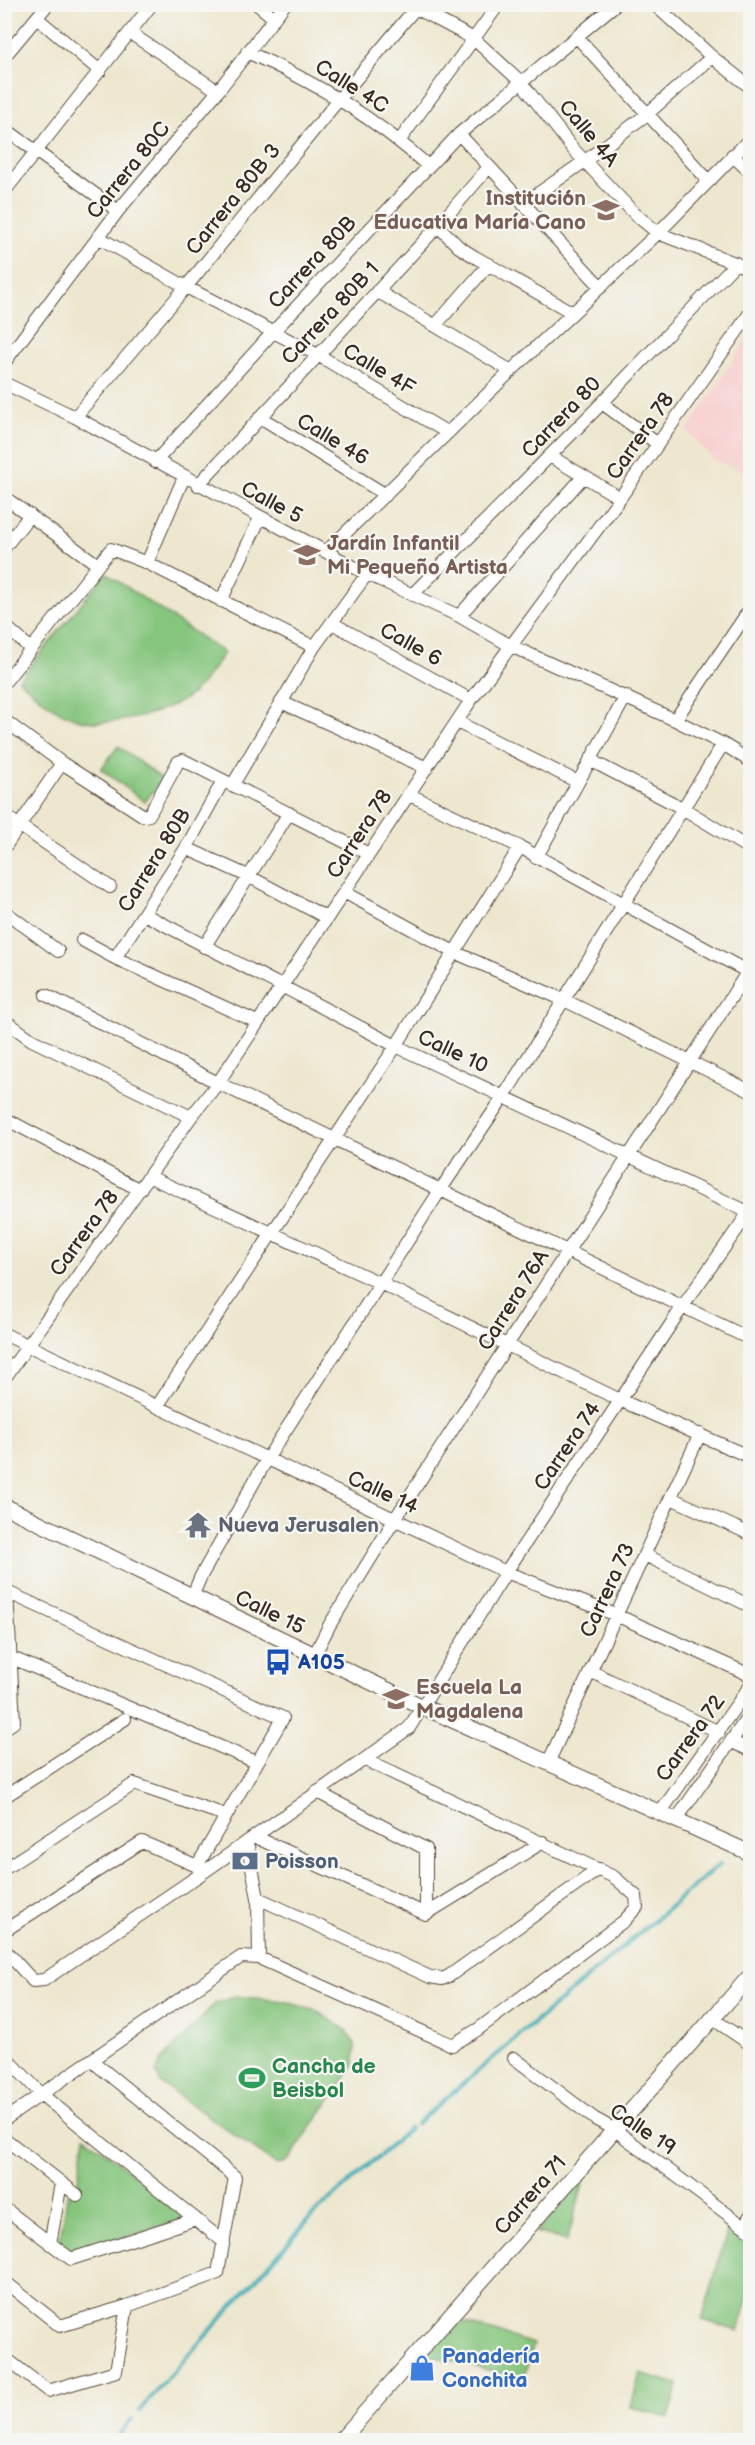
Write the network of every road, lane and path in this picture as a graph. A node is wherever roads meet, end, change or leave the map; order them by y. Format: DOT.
graph roads {
  1 [pos="48,4"];
  2 [pos="152,4"];
  3 [pos="257,4"];
  4 [pos="285,4"];
  5 [pos="499,4"];
  6 [pos="616,4"];
  7 [pos="654,4"];
  8 [pos="414,6"];
  9 [pos="37,18"];
  10 [pos="274,18"];
  11 [pos="130,33"];
  12 [pos="578,37"];
  13 [pos="474,39"];
  14 [pos="247,52"];
  15 [pos="4,57"];
  16 [pos="712,57"];
  17 [pos="100,71"];
  18 [pos="521,82"];
  19 [pos="750,87"];
  20 [pos="218,91"];
  21 [pos="340,98"];
  22 [pos="646,115"];
  23 [pos="4,128"];
  24 [pos="459,134"];
  25 [pos="750,139"];
  26 [pos="400,140"];
  27 [pos="38,152"];
  28 [pos="732,155"];
  29 [pos="585,161"];
  30 [pos="428,165"];
  31 [pos="489,167"];
  32 [pos="750,172"];
  33 [pos="708,180"];
  34 [pos="4,192"];
  35 [pos="523,204"];
  36 [pos="118,211"];
  37 [pos="438,226"];
  38 [pos="658,233"];
  39 [pos="98,237"];
  40 [pos="736,263"];
  41 [pos="489,264"];
  42 [pos="750,268"];
  43 [pos="186,287"];
  44 [pos="600,287"];
  45 [pos="377,291"];
  46 [pos="573,313"];
  47 [pos="750,313"];
  48 [pos="435,326"];
  49 [pos="274,331"];
  50 [pos="318,355"];
  51 [pos="4,363"];
  52 [pos="511,371"];
  53 [pos="4,383"];
  54 [pos="602,403"];
  55 [pos="75,417"];
  56 [pos="260,417"];
  57 [pos="448,433"];
  58 [pos="658,444"];
  59 [pos="550,456"];
  60 [pos="155,462"];
  61 [pos="584,476"];
  62 [pos="184,477"];
  63 [pos="198,485"];
  64 [pos="386,495"];
  65 [pos="4,497"];
  66 [pos="620,498"];
  67 [pos="30,515"];
  68 [pos="260,518"];
  69 [pos="4,548"];
  70 [pos="326,552"];
  71 [pos="147,563"];
  72 [pos="98,565"];
  73 [pos="367,574"];
  74 [pos="412,595"];
  75 [pos="221,601"];
  76 [pos="750,609"];
  77 [pos="459,616"];
  78 [pos="332,623"];
  79 [pos="4,624"];
  80 [pos="511,646"];
  81 [pos="315,647"];
  82 [pos="32,648"];
  83 [pos="4,683"];
  84 [pos="626,696"];
  85 [pos="471,700"];
  86 [pos="281,702"];
  87 [pos="4,720"];
  88 [pos="675,720"];
  89 [pos="457,722"];
  90 [pos="723,744"];
  91 [pos="590,760"];
  92 [pos="750,761"];
  93 [pos="63,763"];
  94 [pos="427,768"];
  95 [pos="578,782"];
  96 [pos="228,784"];
  97 [pos="408,794"];
  98 [pos="684,808"];
  99 [pos="289,813"];
  100 [pos="4,815"];
  101 [pos="20,826"];
  102 [pos="4,848"];
  103 [pos="186,848"];
  104 [pos="520,848"];
  105 [pos="750,849"];
  106 [pos="369,854"];
  107 [pos="536,858"];
  108 [pos="250,877"];
  109 [pos="110,887"];
  110 [pos="344,892"];
  111 [pos="623,905"];
  112 [pos="4,911"];
  113 [pos="144,914"];
  114 [pos="327,918"];
  115 [pos="82,940"];
  116 [pos="204,947"];
  117 [pos="58,951"];
  118 [pos="454,952"];
  119 [pos="115,958"];
  120 [pos="749,970"];
  121 [pos="280,986"];
  122 [pos="46,995"];
  123 [pos="564,1000"];
  124 [pos="4,1020"];
  125 [pos="257,1022"];
  126 [pos="396,1046"];
  127 [pos="691,1063"];
  128 [pos="218,1083"];
  129 [pos="750,1091"];
  130 [pos="504,1096"];
  131 [pos="191,1117"];
  132 [pos="5,1120"];
  133 [pos="333,1138"];
  134 [pos="630,1156"];
  135 [pos="150,1177"];
  136 [pos="441,1189"];
  137 [pos="140,1191"];
  138 [pos="750,1212"];
  139 [pos="271,1234"];
  140 [pos="567,1251"];
  141 [pos="380,1283"];
  142 [pos="683,1306"];
  143 [pos="4,1334"];
  144 [pos="750,1339"];
  145 [pos="27,1344"];
  146 [pos="507,1347"];
  147 [pos="4,1379"];
  148 [pos="622,1401"];
  149 [pos="158,1405"];
  150 [pos="700,1434"];
  151 [pos="750,1457"];
  152 [pos="267,1459"];
  153 [pos="671,1498"];
  154 [pos="4,1506"];
  155 [pos="395,1519"];
  156 [pos="750,1534"];
  157 [pos="645,1555"];
  158 [pos="506,1572"];
  159 [pos="6,1592"];
  160 [pos="192,1597"];
  161 [pos="750,1606"];
  162 [pos="616,1615"];
  163 [pos="314,1656"];
  164 [pos="7,1659"];
  165 [pos="590,1671"];
  166 [pos="750,1675"];
  167 [pos="750,1686"];
  168 [pos="421,1706"];
  169 [pos="750,1714"];
  170 [pos="125,1719"];
  171 [pos="4,1729"];
  172 [pos="719,1732"];
  173 [pos="732,1742"];
  174 [pos="750,1750"];
  175 [pos="365,1760"];
  176 [pos="256,1762"];
  177 [pos="549,1763"];
  178 [pos="317,1792"];
  179 [pos="4,1797"];
  180 [pos="660,1813"];
  181 [pos="225,1815"];
  182 [pos="676,1820"];
  183 [pos="251,1839"];
  184 [pos="543,1842"];
  185 [pos="750,1853"];
  186 [pos="4,1869"];
  187 [pos="598,1869"];
  188 [pos="199,1870"];
  189 [pos="258,1898"];
  190 [pos="426,1914"];
  191 [pos="4,1931"];
  192 [pos="4,1949"];
  193 [pos="259,1958"];
  194 [pos="750,1976"];
  195 [pos="713,2019"];
  196 [pos="750,2044"];
  197 [pos="4,2055"];
  198 [pos="514,2058"];
  199 [pos="91,2060"];
  200 [pos="42,2095"];
  201 [pos="4,2120"];
  202 [pos="615,2130"];
  203 [pos="4,2138"];
  204 [pos="61,2183"];
  205 [pos="77,2195"];
  206 [pos="4,2208"];
  207 [pos="196,2219"];
  208 [pos="748,2224"];
  209 [pos="224,2242"];
  210 [pos="50,2244"];
  211 [pos="4,2281"];
  212 [pos="127,2306"];
  213 [pos="4,2357"];
  214 [pos="341,2440"];
  1 -- 9 [label="street"];
  2 -- 11 [label="street"];
  3 -- 10 [label="street"];
  4 -- 10 [label="street, Carrera 80C"];
  5 -- 13 [label="street"];
  6 -- 12 [label="street, Carrera 80B"];
  7 -- 16 [label="street"];
  8 -- 13 [label="street, Calle 4A"];
  8 -- 21 [label="street, Carrera 80B 3"];
  9 -- 15 [label="street"];
  9 -- 17 [label="street"];
  10 -- 14 [label="street, Carrera 80C"];
  11 -- 17 [label="street"];
  11 -- 20 [label="street"];
  12 -- 18 [label="street, Carrera 80B"];
  12 -- 22 [label="street"];
  13 -- 18 [label="street, Calle 4A"];
  13 -- 26 [label="street"];
  14 -- 20 [label="street, Carrera 80C"];
  14 -- 21 [label="street, Calle 4C"];
  16 -- 19 [label="street"];
  16 -- 22 [label="street"];
  17 -- 27 [label="street"];
  18 -- 24 [label="street, Carrera 80B"];
  18 -- 29 [label="street, Calle 4A"];
  20 -- 36 [label="street, Carrera 80C"];
  21 -- 26 [label="street, Calle 4C"];
  21 -- 43 [label="street, Carrera 80B 3"];
  22 -- 29 [label="street"];
  22 -- 33 [label="street"];
  23 -- 27 [label="street"];
  24 -- 30 [label="street, Carrera 80B"];
  24 -- 31 [label="street"];
  25 -- 28 [label="street"];
  26 -- 30 [label="street, Calle 4C"];
  27 -- 34 [label="street"];
  27 -- 36 [label="street"];
  28 -- 32 [label="street"];
  28 -- 33 [label="street"];
  29 -- 35 [label="street"];
  29 -- 38 [label="street, Calle 4A"];
  30 -- 49 [label="street, Carrera 80B"];
  31 -- 35 [label="street"];
  31 -- 37 [label="street, Carrera 80B 1"];
  33 -- 38 [label="street"];
  35 -- 44 [label="street"];
  36 -- 39 [label="street, Carrera 80C"];
  37 -- 41 [label="street"];
  37 -- 45 [label="street, Carrera 80B 1"];
  38 -- 40 [label="street, Calle 4A"];
  38 -- 44 [label="street"];
  39 -- 43 [label="street, Calle 4F"];
  39 -- 51 [label="street, Carrera 80C"];
  40 -- 42 [label="street, Calle 4A"];
  40 -- 54 [label="street, Carrera 80"];
  41 -- 46 [label="street"];
  41 -- 48 [label="street"];
  43 -- 49 [label="street, Calle 4F"];
  43 -- 55 [label="street, Carrera 80B 3"];
  44 -- 46 [label="street"];
  45 -- 48 [label="street"];
  45 -- 50 [label="street, Carrera 80B 1"];
  46 -- 52 [label="street"];
  47 -- 58 [label="street, Carrera 78"];
  48 -- 52 [label="street"];
  49 -- 50 [label="street, Calle 4F"];
  49 -- 60 [label="street, Carrera 80B"];
  50 -- 56 [label="street, Carrera 80B 1"];
  50 -- 57 [label="street, Calle 4F"];
  52 -- 57 [label="street"];
  53 -- 55 [label="street, Calle 5"];
  54 -- 58 [label="street"];
  54 -- 59 [label="street, Carrera 80"];
  55 -- 60 [label="street, Calle 5"];
  56 -- 63 [label="street, Carrera 80B 1"];
  56 -- 64 [label="street, Calle 46"];
  57 -- 64 [label="street"];
  58 -- 66 [label="street, Carrera 78"];
  59 -- 61 [label="street"];
  59 -- 74 [label="street, Carrera 80"];
  60 -- 62 [label="street, Calle 5"];
  61 -- 66 [label="street"];
  61 -- 77 [label="street"];
  62 -- 63 [label="street, Calle 5"];
  62 -- 71 [label="street"];
  63 -- 68 [label="street, Calle 5"];
  64 -- 70 [label="street"];
  65 -- 67 [label="street"];
  66 -- 80 [label="street, Carrera 78"];
  67 -- 69 [label="street"];
  67 -- 72 [label="street"];
  68 -- 70 [label="street, Calle 5"];
  68 -- 75 [label="street"];
  70 -- 73 [label="street, Calle 5"];
  71 -- 72 [label="street"];
  71 -- 75 [label="street"];
  72 -- 82 [label="street"];
  73 -- 74 [label="street, Calle 5"];
  73 -- 78 [label="street, Carrera 80B"];
  74 -- 77 [label="street, Calle 5"];
  75 -- 81 [label="street"];
  76 -- 88 [label="street"];
  77 -- 80 [label="street, Calle 5"];
  78 -- 81 [label="street, Carrera 80B"];
  78 -- 85 [label="street, Calle 6"];
  79 -- 82 [label="street"];
  80 -- 84 [label="street, Calle 5"];
  80 -- 85 [label="street, Carrera 78"];
  81 -- 86 [label="street, Carrera 80B"];
  82 -- 83 [label="street"];
  84 -- 88 [label="street, Calle 5"];
  84 -- 91 [label="street"];
  85 -- 89 [label="street, Carrera 78"];
  86 -- 94 [label="street"];
  86 -- 96 [label="street, Carrera 80B"];
  87 -- 93 [label="street"];
  88 -- 90 [label="street, Calle 5"];
  89 -- 94 [label="street, Carrera 78"];
  89 -- 95 [label="street"];
  90 -- 92 [label="street, Calle 5"];
  90 -- 98 [label="street"];
  91 -- 95 [label="street"];
  91 -- 98 [label="street"];
  93 -- 96 [label="street"];
  93 -- 101 [label="street"];
  94 -- 97 [label="street, Carrera 78"];
  95 -- 107 [label="street"];
  96 -- 99 [label="street"];
  96 -- 103 [label="street, Carrera 80B"];
  97 -- 104 [label="street"];
  97 -- 106 [label="street, Carrera 78"];
  98 -- 105 [label="street"];
  98 -- 111 [label="street"];
  99 -- 106 [label="street"];
  99 -- 108 [label="street"];
  100 -- 101 [label="street"];
  101 -- 102 [label="street"];
  101 -- 109 [label="street"];
  103 -- 108 [label="street"];
  103 -- 113 [label="street, Carrera 80B"];
  104 -- 107 [label="street"];
  104 -- 118 [label="street"];
  106 -- 110 [label="street, Carrera 78"];
  107 -- 111 [label="street"];
  108 -- 114 [label="street"];
  108 -- 116 [label="street"];
  110 -- 114 [label="street, Carrera 78"];
  110 -- 118 [label="street"];
  111 -- 120 [label="street"];
  111 -- 123 [label="street"];
  112 -- 117 [label="street"];
  113 -- 116 [label="street, Calle 10"];
  113 -- 119 [label="street, Carrera 80B"];
  114 -- 121 [label="street, Carrera 78"];
  115 -- 119 [label="street"];
  116 -- 121 [label="street, Calle 10"];
  118 -- 123 [label="street"];
  118 -- 126 [label="street"];
  119 -- 125 [label="street"];
  120 -- 127 [label="street, Carrera 76A"];
  121 -- 125 [label="street, Carrera 78"];
  121 -- 126 [label="street, Calle 10"];
  122 -- 128 [label="street"];
  123 -- 127 [label="street"];
  123 -- 130 [label="street"];
  124 -- 131 [label="street"];
  125 -- 128 [label="street, Carrera 78"];
  126 -- 130 [label="street, Calle 10"];
  126 -- 133 [label="street"];
  127 -- 129 [label="street"];
  127 -- 134 [label="street, Carrera 76A"];
  128 -- 131 [label="street, Carrera 78"];
  128 -- 133 [label="street"];
  130 -- 134 [label="street, Calle 10"];
  130 -- 136 [label="street"];
  131 -- 135 [label="street, Carrera 78"];
  132 -- 137 [label="street"];
  133 -- 136 [label="street"];
  133 -- 139 [label="street"];
  134 -- 138 [label="street, Calle 10"];
  134 -- 140 [label="street, Carrera 76A"];
  135 -- 137 [label="street, Carrera 78"];
  135 -- 139 [label="street"];
  136 -- 140 [label="street"];
  136 -- 141 [label="street"];
  137 -- 145 [label="street, Carrera 78"];
  138 -- 142 [label="street, Carrera 74"];
  139 -- 141 [label="street"];
  139 -- 149 [label="street"];
  140 -- 142 [label="street"];
  140 -- 146 [label="street, Carrera 76A"];
  141 -- 146 [label="street"];
  141 -- 152 [label="street"];
  142 -- 144 [label="street"];
  142 -- 148 [label="street, Carrera 74"];
  143 -- 145 [label="street, Calle 14"];
  145 -- 147 [label="street, Carrera 78"];
  145 -- 149 [label="street, Calle 14"];
  146 -- 148 [label="street"];
  146 -- 155 [label="street, Carrera 76A"];
  148 -- 150 [label="street"];
  148 -- 158 [label="street, Carrera 74"];
  149 -- 152 [label="street, Calle 14"];
  150 -- 151 [label="street"];
  150 -- 153 [label="street, Carrera 73"];
  152 -- 155 [label="street, Calle 14"];
  152 -- 160 [label="street"];
  153 -- 156 [label="street"];
  153 -- 157 [label="street, Carrera 73"];
  154 -- 160 [label="street, Calle 15"];
  155 -- 158 [label="street, Calle 14"];
  155 -- 163 [label="street, Carrera 76A"];
  157 -- 161 [label="street"];
  157 -- 162 [label="street, Carrera 73"];
  158 -- 162 [label="street, Calle 14"];
  158 -- 168 [label="street, Carrera 74"];
  159 -- 164 [label="street"];
  159 -- 176 [label="street"];
  160 -- 163 [label="street, Calle 15"];
  162 -- 165 [label="street, Carrera 73"];
  162 -- 166 [label="street, Calle 14"];
  163 -- 168 [label="street, Calle 15"];
  164 -- 171 [label="street"];
  164 -- 176 [label="street"];
  165 -- 172 [label="street"];
  165 -- 177 [label="street, Carrera 73"];
  167 -- 172 [label="street, Carrera 72"];
  168 -- 175 [label="street, Carrera 74"];
  168 -- 177 [label="street, Calle 15"];
  169 -- 173 [label="street, Carrera 72"];
  170 -- 179 [label="street"];
  172 -- 180 [label="street, Carrera 72"];
  173 -- 174 [label="street"];
  173 -- 182 [label="street, Carrera 72"];
  175 -- 178 [label="street, Carrera 74"];
  175 -- 184 [label="street"];
  176 -- 181 [label="street"];
  177 -- 180 [label="street, Calle 15"];
  178 -- 183 [label="street, Carrera 74"];
  178 -- 190 [label="street"];
  180 -- 182 [label="street, Calle 15"];
  181 -- 186 [label="street"];
  181 -- 188 [label="street"];
  182 -- 185 [label="street, Calle 15"];
  183 -- 188 [label="street, Carrera 74"];
  183 -- 189 [label="street"];
  183 -- 190 [label="street"];
  184 -- 187 [label="street"];
  184 -- 190 [label="street"];
  187 -- 189 [label="street"];
  187 -- 193 [label="street"];
  188 -- 191 [label="street"];
  188 -- 192 [label="street, Carrera 74"];
  189 -- 193 [label="street"];
  193 -- 199 [label="street"];
  194 -- 195 [label="street, Carrera 71"];
  195 -- 196 [label="street"];
  195 -- 202 [label="street, Carrera 71"];
  197 -- 200 [label="street"];
  198 -- 202 [label="street, Calle 19"];
  199 -- 200 [label="street"];
  199 -- 209 [label="street"];
  200 -- 201 [label="street"];
  200 -- 207 [label="street"];
  202 -- 208 [label="street, Calle 19"];
  202 -- 214 [label="street, Carrera 71"];
  203 -- 204 [label="street"];
  204 -- 205 [label="street"];
  204 -- 210 [label="street"];
  206 -- 210 [label="street"];
  207 -- 209 [label="street"];
  207 -- 210 [label="street"];
  209 -- 212 [label="street"];
  211 -- 212 [label="street"];
  212 -- 213 [label="street"];
}
